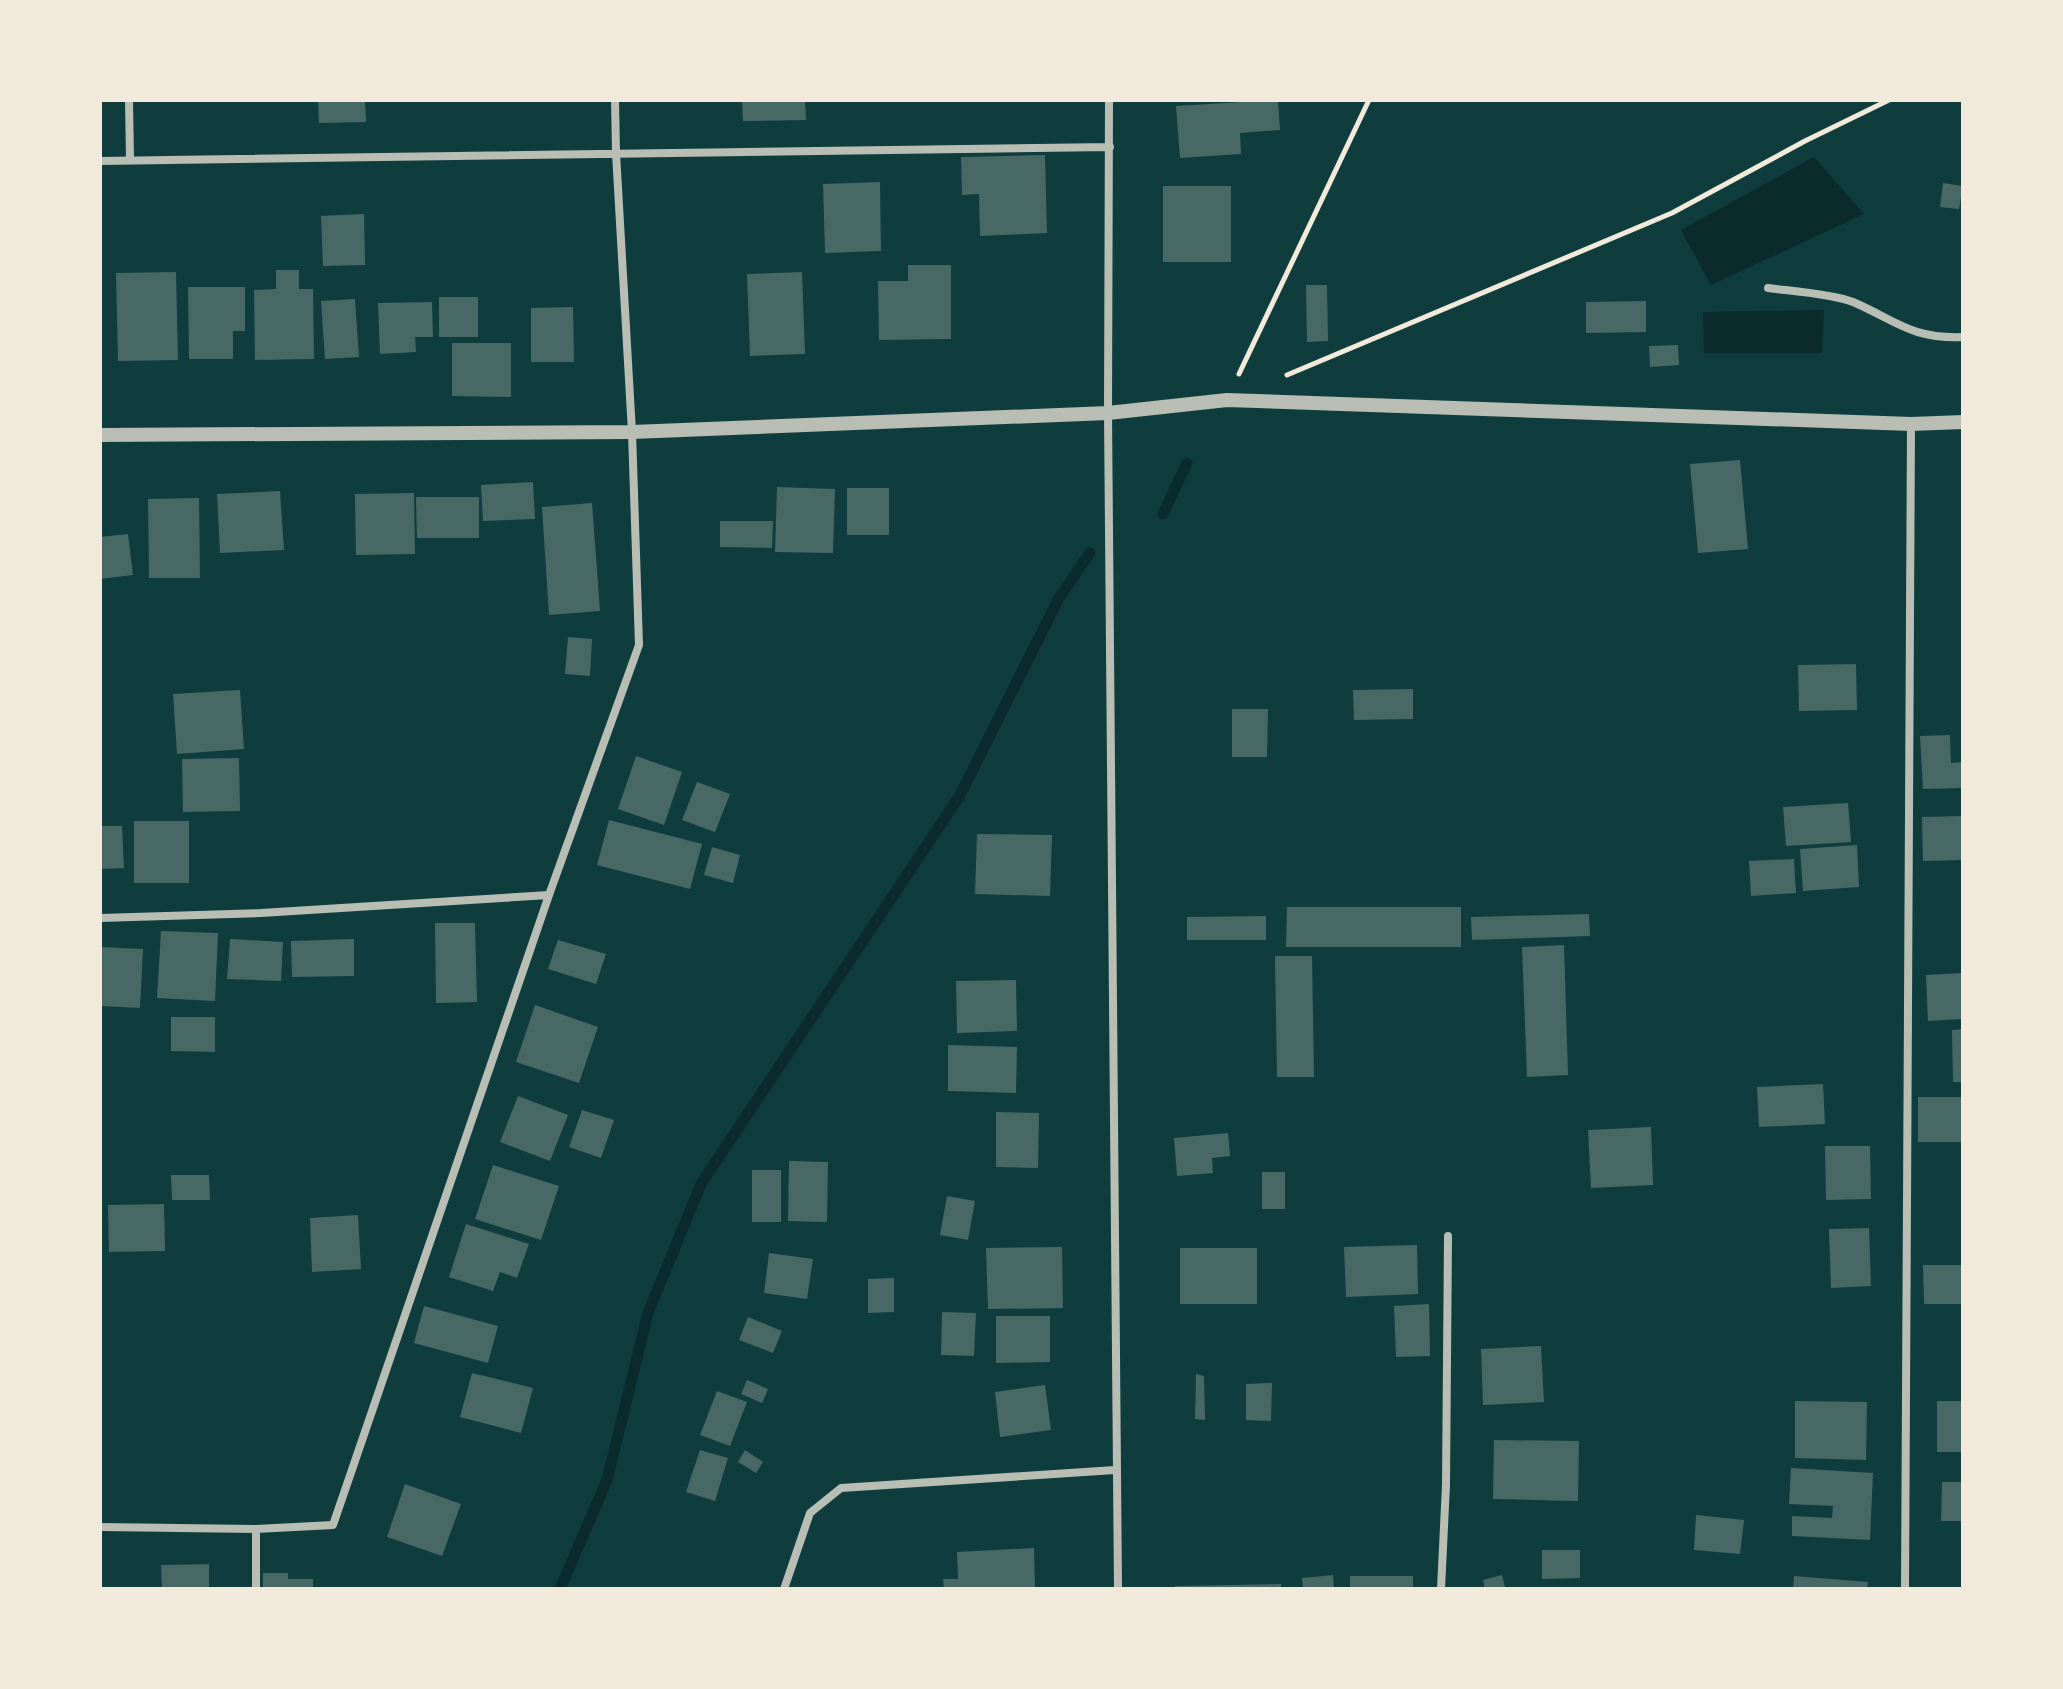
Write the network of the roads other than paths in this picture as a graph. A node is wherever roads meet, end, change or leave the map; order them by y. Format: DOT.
graph roads {
  1 [pos="129,100"];
  2 [pos="615,100"];
  3 [pos="1109,100"];
  4 [pos="1110,147"];
  5 [pos="616,153"];
  6 [pos="130,160"];
  7 [pos="100,161"];
  8 [pos="1768,288"];
  9 [pos="1963,337"];
  10 [pos="1108,413"];
  11 [pos="1963,422"];
  12 [pos="1911,424"];
  13 [pos="632,432"];
  14 [pos="100,435"];
  15 [pos="549,895"];
  16 [pos="100,918"];
  17 [pos="1448,1236"];
  18 [pos="1115,1470"];
  19 [pos="100,1527"];
  20 [pos="256,1529"];
  21 [pos="256,1589"];
  22 [pos="784,1589"];
  23 [pos="1118,1589"];
  24 [pos="1441,1589"];
  25 [pos="1905,1589"];
  1 -- 6 [label="street"];
  2 -- 5 [label="street"];
  3 -- 4 [label="street"];
  4 -- 5 [label="street"];
  4 -- 10 [label="street"];
  5 -- 6 [label="street"];
  5 -- 13 [label="street"];
  6 -- 7 [label="street"];
  8 -- 9 [label="street"];
  10 -- 12 [label="street"];
  10 -- 13 [label="street"];
  10 -- 18 [label="street"];
  11 -- 12 [label="street"];
  12 -- 25 [label="street"];
  13 -- 14 [label="street"];
  13 -- 15 [label="street"];
  15 -- 16 [label="street"];
  15 -- 20 [label="street"];
  17 -- 24 [label="street"];
  18 -- 22 [label="street"];
  18 -- 23 [label="street"];
  19 -- 20 [label="street"];
  20 -- 21 [label="street"];
}
